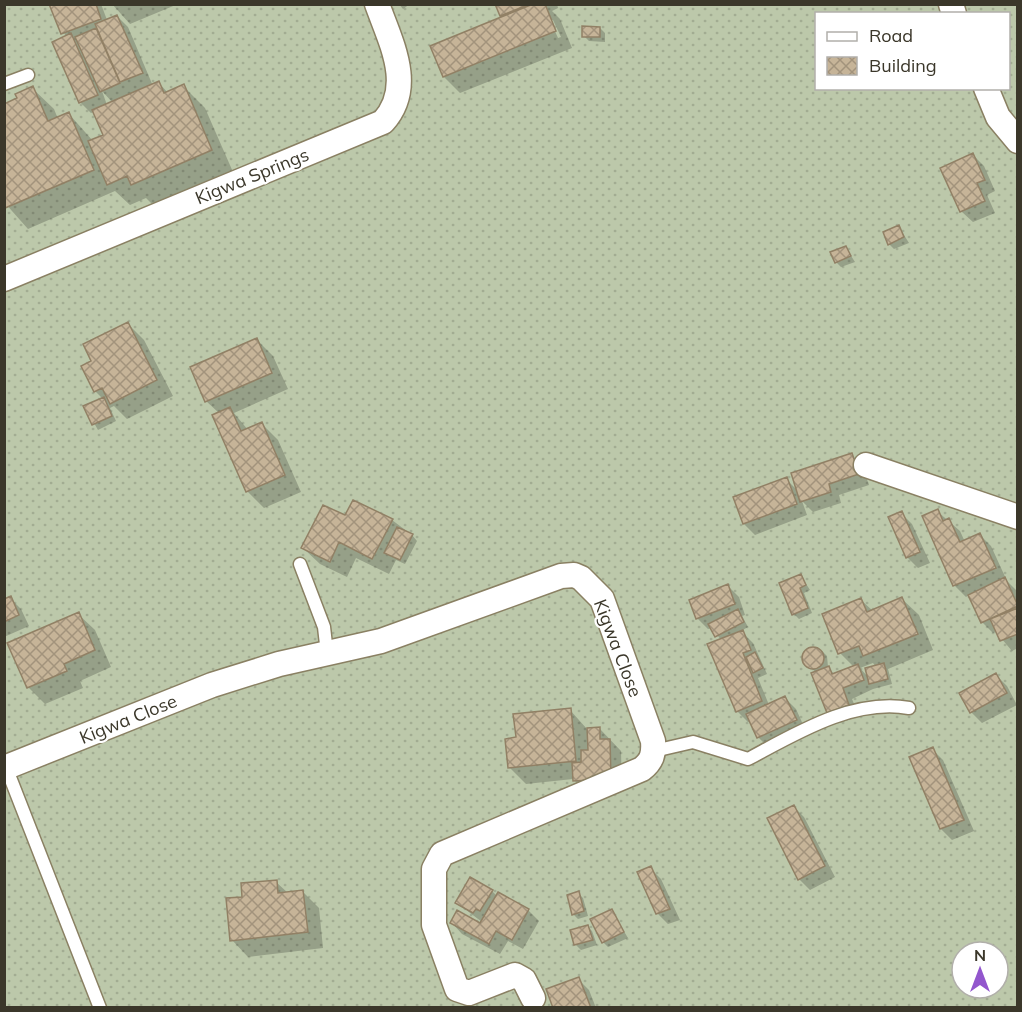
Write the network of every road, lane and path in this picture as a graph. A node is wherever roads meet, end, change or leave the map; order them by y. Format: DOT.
graph roads {
  1 [pos="377,4"];
  2 [pos="28,75"];
  3 [pos="4,84"];
  4 [pos="987,90"];
  5 [pos="1017,141"];
  6 [pos="4,279"];
  7 [pos="866,465"];
  8 [pos="1017,517"];
  9 [pos="300,564"];
  10 [pos="327,653"];
  11 [pos="909,708"];
  12 [pos="654,751"];
  13 [pos="5,768"];
  14 [pos="532,998"];
  15 [pos="100,1008"];
  1 -- 6 [label="street, Kigwa Springs"];
  2 -- 3 [label="lane"];
  4 -- 5 [label="street"];
  7 -- 8 [label="street"];
  9 -- 10 [label="lane"];
  10 -- 12 [label="street, Kigwa Close"];
  10 -- 13 [label="street, Kigwa Close"];
  11 -- 12 [label="lane"];
  12 -- 14 [label="street"];
  13 -- 15 [label="lane"];
}
